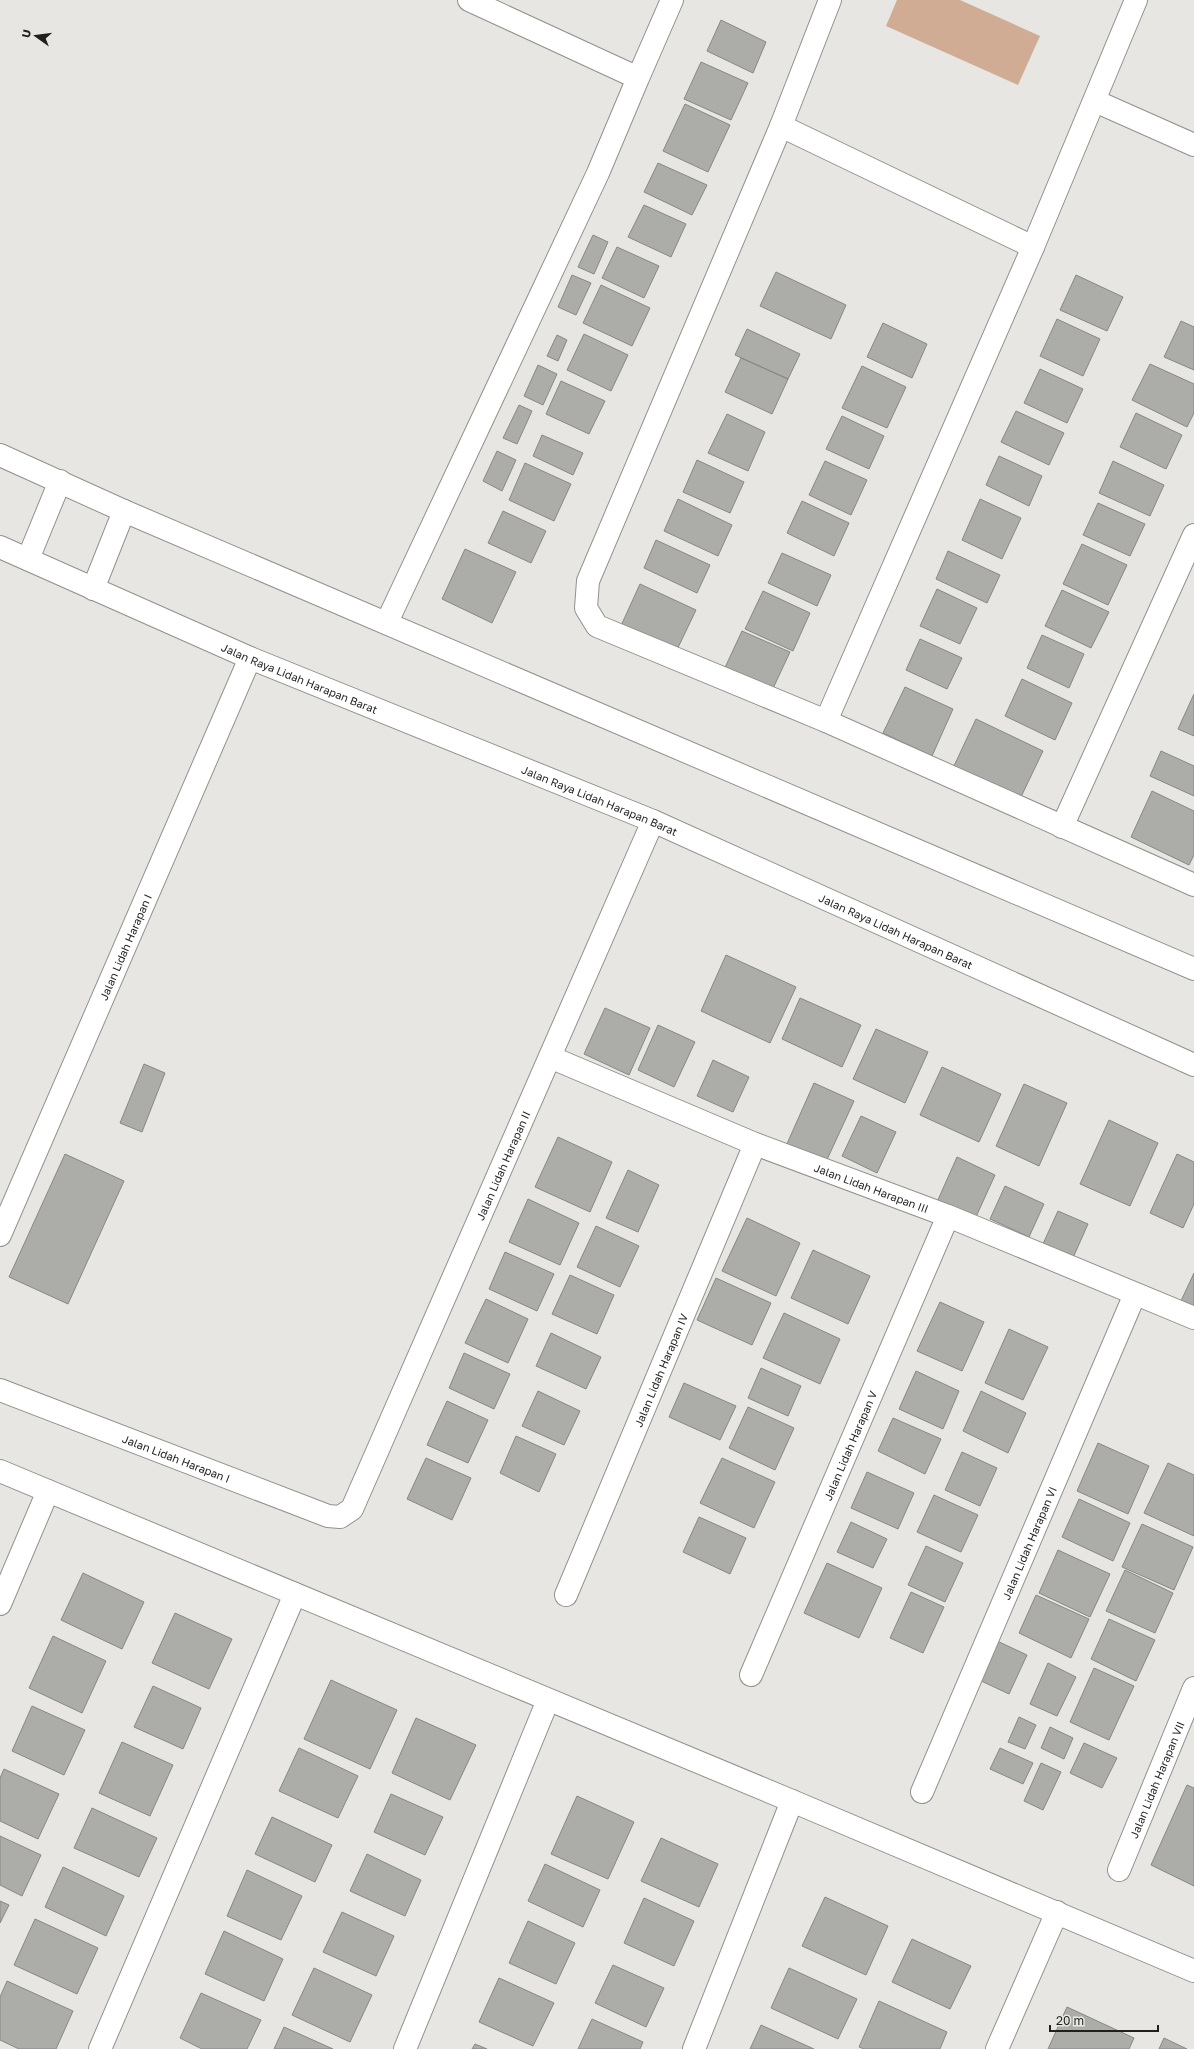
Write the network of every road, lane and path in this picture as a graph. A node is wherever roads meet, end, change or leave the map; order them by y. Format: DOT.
graph roads {
  1 [pos="469,0"];
  2 [pos="672,0"];
  3 [pos="830,0"];
  4 [pos="1136,0"];
  5 [pos="638,78"];
  6 [pos="1095,101"];
  7 [pos="781,126"];
  8 [pos="1194,145"];
  9 [pos="1033,247"];
  10 [pos="0,455"];
  11 [pos="60,481"];
  12 [pos="124,511"];
  13 [pos="1194,535"];
  14 [pos="0,546"];
  15 [pos="28,559"];
  16 [pos="93,589"];
  17 [pos="387,622"];
  18 [pos="250,658"];
  19 [pos="826,721"];
  20 [pos="653,821"];
  21 [pos="1062,827"];
  22 [pos="1194,885"];
  23 [pos="1194,969"];
  24 [pos="550,1057"];
  25 [pos="1194,1064"];
  26 [pos="755,1144"];
  27 [pos="948,1216"];
  28 [pos="0,1235"];
  29 [pos="1135,1294"];
  30 [pos="1194,1318"];
  31 [pos="0,1390"];
  32 [pos="0,1471"];
  33 [pos="48,1491"];
  34 [pos="352,1509"];
  35 [pos="295,1594"];
  36 [pos="566,1595"];
  37 [pos="0,1604"];
  38 [pos="751,1675"];
  39 [pos="1194,1688"];
  40 [pos="548,1700"];
  41 [pos="922,1792"];
  42 [pos="792,1801"];
  43 [pos="1119,1870"];
  44 [pos="1057,1912"];
  45 [pos="1194,1972"];
  46 [pos="100,2049"];
  47 [pos="405,2049"];
  48 [pos="694,2049"];
  49 [pos="997,2049"];
  1 -- 5 [label="street"];
  2 -- 5 [label="street"];
  3 -- 7 [label="street"];
  4 -- 6 [label="street"];
  5 -- 17 [label="street"];
  6 -- 8 [label="street"];
  6 -- 9 [label="street"];
  7 -- 9 [label="street"];
  7 -- 19 [label="street"];
  9 -- 19 [label="street"];
  10 -- 11 [label="street"];
  11 -- 12 [label="street"];
  11 -- 15 [label="street"];
  12 -- 16 [label="street"];
  12 -- 17 [label="street"];
  13 -- 21 [label="street"];
  14 -- 15 [label="street, Jalan Raya Lidah Harapan Barat"];
  15 -- 16 [label="street, Jalan Raya Lidah Harapan Barat"];
  16 -- 18 [label="street, Jalan Raya Lidah Harapan Barat"];
  17 -- 23 [label="street"];
  18 -- 20 [label="street, Jalan Raya Lidah Harapan Barat"];
  18 -- 28 [label="street, Jalan Lidah Harapan I"];
  19 -- 21 [label="street"];
  20 -- 24 [label="street, Jalan Lidah Harapan II"];
  20 -- 25 [label="street, Jalan Raya Lidah Harapan Barat"];
  21 -- 22 [label="street"];
  24 -- 26 [label="street, Jalan Lidah Harapan III"];
  24 -- 34 [label="street, Jalan Lidah Harapan II"];
  26 -- 27 [label="street, Jalan Lidah Harapan III"];
  26 -- 36 [label="street, Jalan Lidah Harapan IV"];
  27 -- 29 [label="street, Jalan Lidah Harapan III"];
  27 -- 38 [label="street, Jalan Lidah Harapan V"];
  29 -- 30 [label="street, Jalan Lidah Harapan III"];
  29 -- 41 [label="street, Jalan Lidah Harapan VI"];
  31 -- 34 [label="street, Jalan Lidah Harapan I"];
  32 -- 33 [label="street"];
  33 -- 35 [label="street"];
  33 -- 37 [label="street"];
  35 -- 40 [label="street"];
  35 -- 46 [label="street"];
  39 -- 43 [label="street, Jalan Lidah Harapan VII"];
  40 -- 42 [label="street"];
  40 -- 47 [label="street"];
  42 -- 44 [label="street"];
  42 -- 48 [label="street"];
  44 -- 45 [label="street"];
  44 -- 49 [label="street"];
}
